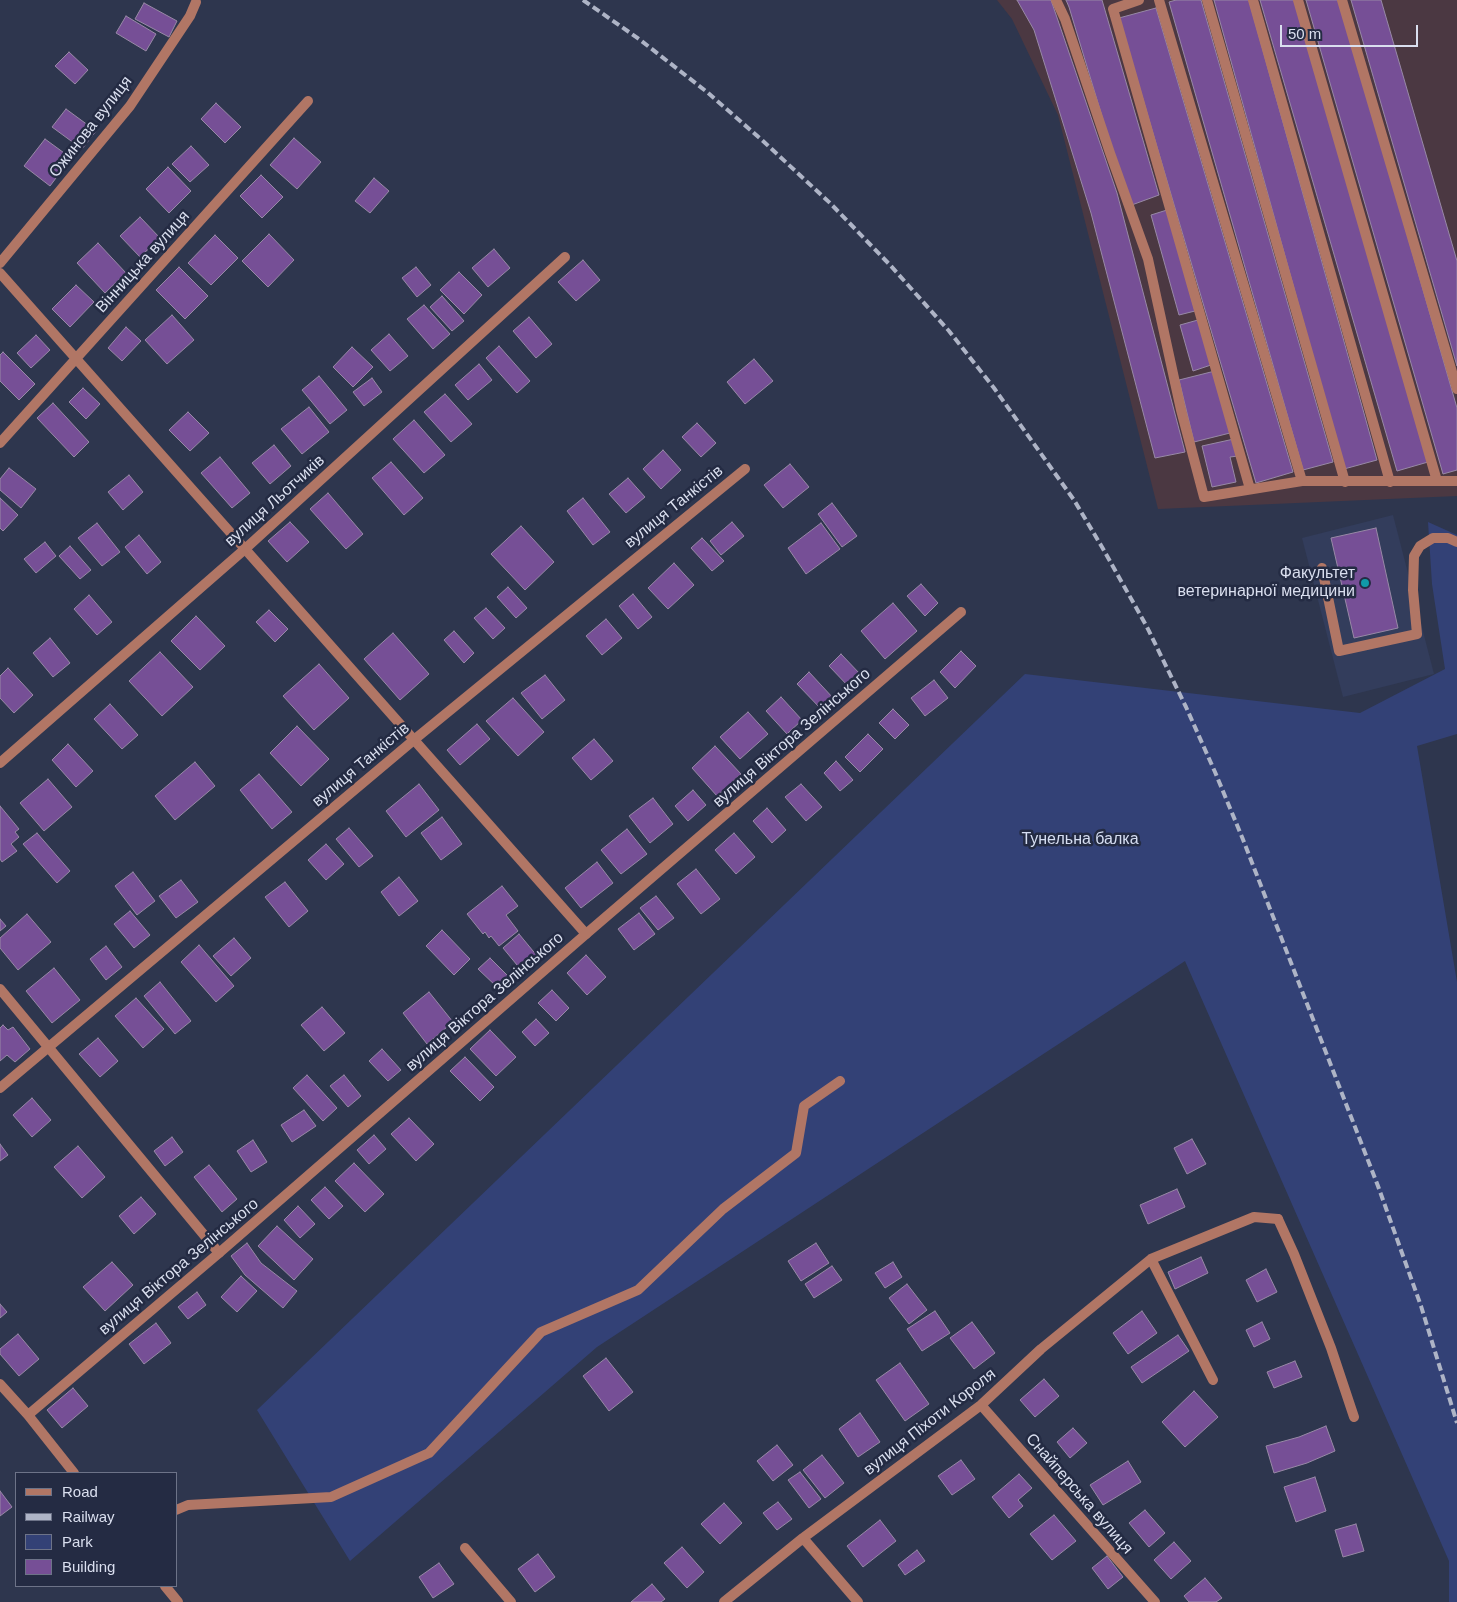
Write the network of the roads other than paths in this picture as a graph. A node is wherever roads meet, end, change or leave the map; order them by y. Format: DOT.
graph roads {
  1 [pos="1056,0"];
  2 [pos="1139,0"];
  3 [pos="1159,0"];
  4 [pos="1207,0"];
  5 [pos="1253,0"];
  6 [pos="1298,0"];
  7 [pos="1342,0"];
  8 [pos="195,1"];
  9 [pos="1111,5"];
  10 [pos="308,101"];
  11 [pos="565,257"];
  12 [pos="0,263"];
  13 [pos="0,273"];
  14 [pos="77,358"];
  15 [pos="1457,389"];
  16 [pos="0,443"];
  17 [pos="745,469"];
  18 [pos="1302,481"];
  19 [pos="1437,481"];
  20 [pos="1457,481"];
  21 [pos="1346,482"];
  22 [pos="1390,482"];
  23 [pos="1250,489"];
  24 [pos="1457,542"];
  25 [pos="245,549"];
  26 [pos="1322,568"];
  27 [pos="961,612"];
  28 [pos="415,739"];
  29 [pos="0,763"];
  30 [pos="586,934"];
  31 [pos="0,989"];
  32 [pos="49,1048"];
  33 [pos="840,1081"];
  34 [pos="0,1088"];
  35 [pos="219,1253"];
  36 [pos="1151,1259"];
  37 [pos="1213,1380"];
  38 [pos="0,1384"];
  39 [pos="981,1405"];
  40 [pos="28,1415"];
  41 [pos="1354,1417"];
  42 [pos="73,1472"];
  43 [pos="178,1509"];
  44 [pos="804,1538"];
  45 [pos="465,1548"];
  46 [pos="165,1587"];
  47 [pos="178,1602"];
  48 [pos="511,1602"];
  49 [pos="724,1602"];
  50 [pos="858,1602"];
  51 [pos="1155,1602"];
  1 -- 23 [label="street"];
  2 -- 9 [label="street"];
  3 -- 18 [label="street"];
  4 -- 21 [label="street"];
  5 -- 22 [label="street"];
  6 -- 19 [label="street"];
  7 -- 15 [label="street"];
  8 -- 12 [label="street, Ожинова вулиця"];
  9 -- 23 [label="street"];
  10 -- 14 [label="street, Вінницька вулиця"];
  11 -- 25 [label="street, вулиця Льотчиків"];
  13 -- 14 [label="street"];
  14 -- 16 [label="street, Вінницька вулиця"];
  14 -- 25 [label="street"];
  17 -- 28 [label="street, вулиця Танкістів"];
  18 -- 21 [label="street"];
  18 -- 23 [label="street"];
  19 -- 20 [label="street"];
  19 -- 22 [label="street"];
  21 -- 22 [label="street"];
  24 -- 26 [label="street"];
  25 -- 28 [label="street"];
  25 -- 29 [label="street, вулиця Льотчиків"];
  27 -- 30 [label="street, вулиця Віктора Зелінського"];
  28 -- 30 [label="street"];
  28 -- 32 [label="street, вулиця Танкістів"];
  30 -- 35 [label="street, вулиця Віктора Зелінського"];
  31 -- 32 [label="street"];
  32 -- 34 [label="street, вулиця Танкістів"];
  32 -- 35 [label="street"];
  33 -- 43 [label="street"];
  35 -- 40 [label="street, вулиця Віктора Зелінського"];
  36 -- 37 [label="street"];
  36 -- 39 [label="street, вулиця Піхоти Короля"];
  36 -- 41 [label="street, вулиця Піхоти Короля"];
  38 -- 40 [label="street"];
  39 -- 44 [label="street, вулиця Піхоти Короля"];
  39 -- 51 [label="street, Снайперська вулиця"];
  40 -- 42 [label="street"];
  44 -- 49 [label="street, вулиця Піхоти Короля"];
  44 -- 50 [label="street"];
  45 -- 48 [label="street"];
  46 -- 47 [label="street"];
}
